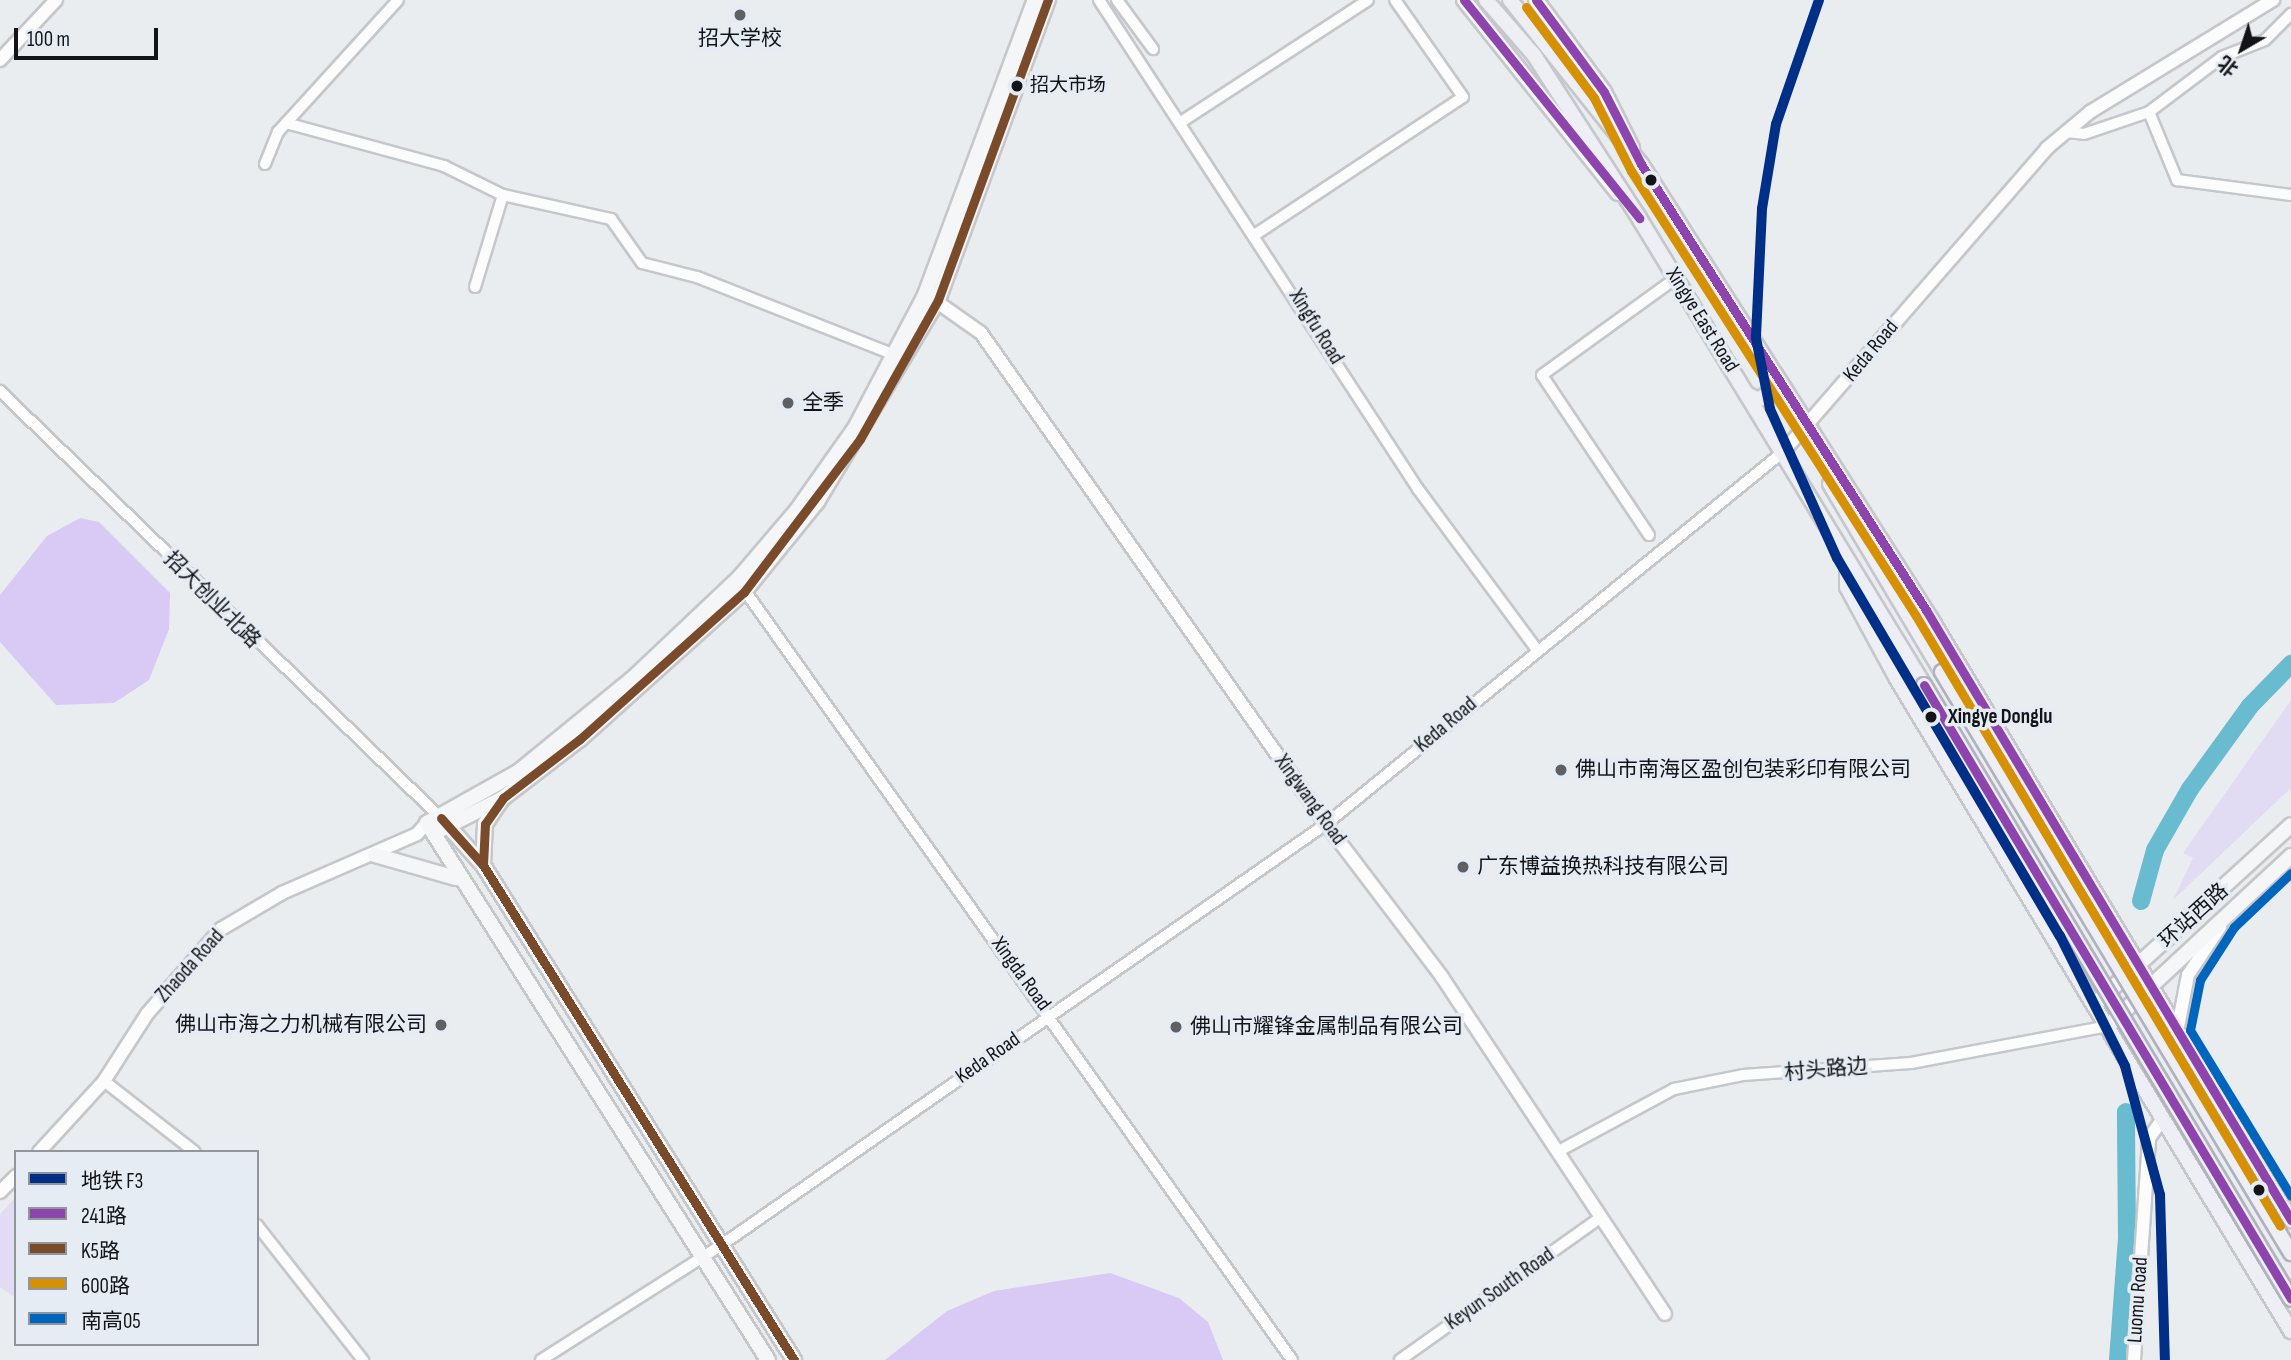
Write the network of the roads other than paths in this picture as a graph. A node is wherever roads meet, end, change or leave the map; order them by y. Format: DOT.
graph roads {
  1 [pos="56,0"];
  2 [pos="398,0"];
  3 [pos="1035,0"];
  4 [pos="1048,0"];
  5 [pos="1099,0"];
  6 [pos="1117,0"];
  7 [pos="1368,0"];
  8 [pos="1395,0"];
  9 [pos="1464,0"];
  10 [pos="1486,0"];
  11 [pos="1510,0"];
  12 [pos="1536,0"];
  13 [pos="2273,0"];
  14 [pos="2291,14"];
  15 [pos="1153,48"];
  16 [pos="3,52"];
  17 [pos="2149,112"];
  18 [pos="286,122"];
  19 [pos="1181,122"];
  20 [pos="2066,132"];
  21 [pos="265,164"];
  22 [pos="1641,164"];
  23 [pos="503,195"];
  24 [pos="2291,195"];
  25 [pos="1639,218"];
  26 [pos="1256,234"];
  27 [pos="1676,278"];
  28 [pos="475,287"];
  29 [pos="931,298"];
  30 [pos="895,355"];
  31 [pos="1775,374"];
  32 [pos="0,391"];
  33 [pos="1749,395"];
  34 [pos="1807,428"];
  35 [pos="1783,452"];
  36 [pos="1832,472"];
  37 [pos="1649,535"];
  38 [pos="1847,560"];
  39 [pos="742,585"];
  40 [pos="1537,650"];
  41 [pos="503,798"];
  42 [pos="432,824"];
  43 [pos="1326,824"];
  44 [pos="2291,825"];
  45 [pos="375,855"];
  46 [pos="2291,856"];
  47 [pos="483,865"];
  48 [pos="456,878"];
  49 [pos="2225,919"];
  50 [pos="2138,967"];
  51 [pos="2150,988"];
  52 [pos="2095,1004"];
  53 [pos="1050,1015"];
  54 [pos="2108,1026"];
  55 [pos="2178,1032"];
  56 [pos="103,1081"];
  57 [pos="2163,1119"];
  58 [pos="41,1150"];
  59 [pos="191,1150"];
  60 [pos="1558,1152"];
  61 [pos="14,1178"];
  62 [pos="0,1192"];
  63 [pos="1600,1218"];
  64 [pos="2291,1220"];
  65 [pos="259,1228"];
  66 [pos="723,1244"];
  67 [pos="2291,1253"];
  68 [pos="704,1256"];
  69 [pos="2291,1299"];
  70 [pos="1665,1314"];
  71 [pos="2291,1331"];
  72 [pos="363,1360"];
  73 [pos="541,1360"];
  74 [pos="768,1360"];
  75 [pos="794,1360"];
  76 [pos="1292,1360"];
  77 [pos="1400,1360"];
  78 [pos="2134,1360"];
  1 -- 16 [label="street"];
  2 -- 18 [label="street"];
  3 -- 29 [label="main road"];
  4 -- 29 [label="main road, Zhaoda Road"];
  5 -- 19 [label="street, Xingfu Road"];
  6 -- 15 [label="street"];
  7 -- 19 [label="street"];
  8 -- 26 [label="street"];
  9 -- 25 [label="main road"];
  10 -- 25 [label="main road, Xingye East Road"];
  11 -- 22 [label="main road"];
  12 -- 22 [label="main road"];
  13 -- 20 [label="street, Keda Road"];
  14 -- 17 [label="street"];
  17 -- 20 [label="street"];
  17 -- 24 [label="street"];
  18 -- 21 [label="street"];
  18 -- 23 [label="street"];
  19 -- 26 [label="street, Xingfu Road"];
  20 -- 34 [label="street, Keda Road"];
  22 -- 31 [label="main road"];
  23 -- 28 [label="street"];
  23 -- 30 [label="street"];
  25 -- 27 [label="main road, Xingye East Road"];
  26 -- 40 [label="street, Xingfu Road"];
  27 -- 33 [label="main road, Xingye East Road"];
  27 -- 37 [label="street"];
  29 -- 30 [label="main road"];
  29 -- 39 [label="main road, Zhaoda Road"];
  29 -- 43 [label="street, Xingwang Road"];
  30 -- 39 [label="main road"];
  31 -- 33 [label="main road"];
  31 -- 34 [label="main road"];
  32 -- 42 [label="street, 招大创业北路"];
  33 -- 35 [label="main road, Xingye East Road"];
  34 -- 35 [label="street, Keda Road"];
  34 -- 36 [label="main road"];
  35 -- 38 [label="main road, Xingye East Road"];
  35 -- 40 [label="street, Keda Road"];
  36 -- 50 [label="main road"];
  36 -- 67 [label="main road, bridge"];
  38 -- 52 [label="main road"];
  38 -- 69 [label="main road, Xingye East Road, bridge"];
  39 -- 41 [label="main road, Zhaoda Road"];
  39 -- 42 [label="main road"];
  39 -- 53 [label="street, Xingda Road"];
  40 -- 43 [label="street, Keda Road"];
  41 -- 42 [label="main road, Zhaoda Road"];
  41 -- 47 [label="main road"];
  42 -- 45 [label="street, Zhaoda Road"];
  42 -- 47 [label="main road"];
  42 -- 48 [label="main road"];
  43 -- 53 [label="street, Keda Road"];
  43 -- 60 [label="street, Xingwang Road"];
  44 -- 50 [label="main road, 环站西路"];
  45 -- 48 [label="main road"];
  45 -- 56 [label="street, Zhaoda Road"];
  46 -- 49 [label="main road, 环站西路"];
  47 -- 66 [label="main road"];
  48 -- 68 [label="main road"];
  49 -- 51 [label="main road, 环站西路"];
  49 -- 55 [label="street"];
  50 -- 51 [label="main road"];
  50 -- 52 [label="main road, 环站西路"];
  51 -- 54 [label="main road, 环站西路"];
  51 -- 55 [label="main road"];
  52 -- 54 [label="main road"];
  53 -- 66 [label="street, Keda Road"];
  53 -- 76 [label="street, Xingda Road"];
  54 -- 57 [label="main road"];
  54 -- 60 [label="street, 村头路边"];
  55 -- 64 [label="main road"];
  56 -- 58 [label="street, Zhaoda Road"];
  56 -- 59 [label="street"];
  57 -- 71 [label="main road"];
  57 -- 78 [label="street, Luomu Road"];
  60 -- 63 [label="street, Xingwang Road"];
  61 -- 62 [label="street"];
  63 -- 70 [label="street, Xingwang Road"];
  63 -- 77 [label="street, Keyun South Road"];
  65 -- 72 [label="street"];
  66 -- 68 [label="street, Keda Road"];
  66 -- 75 [label="main road"];
  68 -- 73 [label="street, Keda Road"];
  68 -- 74 [label="main road"];
}
